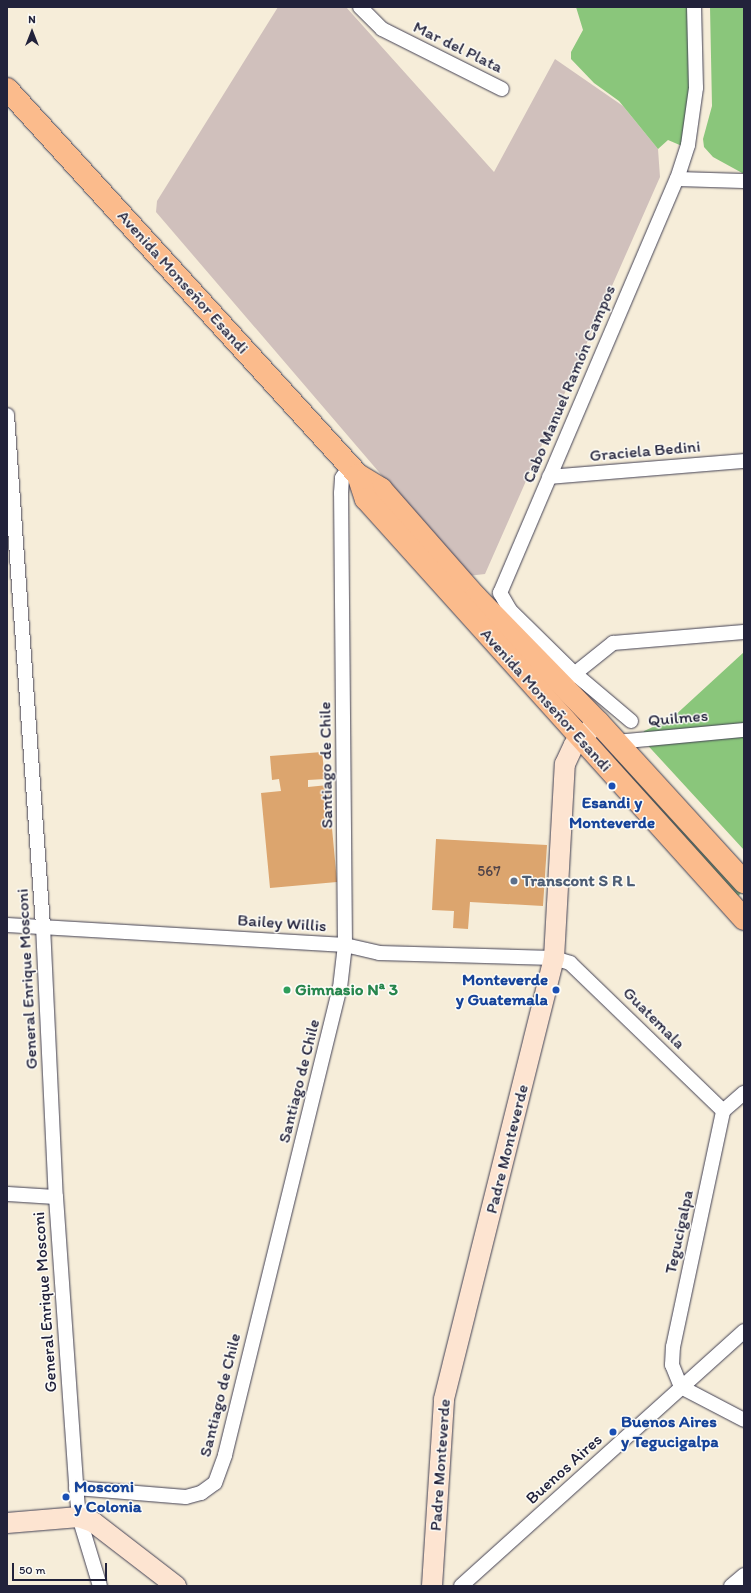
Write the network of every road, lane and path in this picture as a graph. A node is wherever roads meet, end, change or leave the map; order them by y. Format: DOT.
graph roads {
  1 [pos="360,7"];
  2 [pos="694,7"];
  3 [pos="7,89"];
  4 [pos="502,89"];
  5 [pos="677,179"];
  6 [pos="744,181"];
  7 [pos="7,415"];
  8 [pos="744,461"];
  9 [pos="354,470"];
  10 [pos="549,477"];
  11 [pos="13,612"];
  12 [pos="744,632"];
  13 [pos="568,679"];
  14 [pos="548,701"];
  15 [pos="631,721"];
  16 [pos="598,722"];
  17 [pos="744,730"];
  18 [pos="580,738"];
  19 [pos="616,742"];
  20 [pos="744,882"];
  21 [pos="744,919"];
  22 [pos="7,925"];
  23 [pos="43,926"];
  24 [pos="345,945"];
  25 [pos="554,958"];
  26 [pos="744,1093"];
  27 [pos="723,1111"];
  28 [pos="7,1194"];
  29 [pos="56,1197"];
  30 [pos="744,1331"];
  31 [pos="681,1387"];
  32 [pos="744,1420"];
  33 [pos="76,1488"];
  34 [pos="78,1516"];
  35 [pos="7,1523"];
  36 [pos="744,1575"];
  37 [pos="100,1586"];
  38 [pos="176,1586"];
  39 [pos="432,1586"];
  40 [pos="461,1586"];
  41 [pos="731,1586"];
  1 -- 4 [label="street, Mar del Plata"];
  2 -- 5 [label="street, Cabo Manuel Ramón Campos"];
  3 -- 9 [label="main road, Avenida Monseñor Esandi"];
  5 -- 6 [label="street"];
  5 -- 10 [label="street, Cabo Manuel Ramón Campos"];
  7 -- 11 [label="street, General Enrique Mosconi"];
  8 -- 10 [label="street, Graciela Bedini"];
  9 -- 13 [label="main road, Avenida Monseñor Esandi"];
  9 -- 14 [label="main road, Avenida Monseñor Esandi"];
  9 -- 24 [label="street, Santiago de Chile"];
  10 -- 13 [label="street, Cabo Manuel Ramón Campos"];
  11 -- 23 [label="street, General Enrique Mosconi"];
  12 -- 13 [label="street"];
  13 -- 14 [label="street"];
  13 -- 15 [label="street, Cabo Manuel Ramón Campos"];
  13 -- 16 [label="main road, Avenida Monseñor Esandi"];
  14 -- 18 [label="main road, Avenida Monseñor Esandi"];
  16 -- 18 [label="street, Padre Monteverde"];
  16 -- 19 [label="main road, Avenida Monseñor Esandi"];
  17 -- 19 [label="street, Quilmes"];
  18 -- 21 [label="main road, Avenida Monseñor Esandi"];
  18 -- 25 [label="street, Padre Monteverde"];
  19 -- 20 [label="main road, Avenida Monseñor Esandi"];
  22 -- 23 [label="street, Bailey Willis"];
  23 -- 24 [label="street, Bailey Willis"];
  23 -- 29 [label="street, General Enrique Mosconi"];
  24 -- 25 [label="street, Bailey Willis"];
  24 -- 33 [label="street, Santiago de Chile"];
  25 -- 27 [label="street, Guatemala"];
  25 -- 39 [label="street, Padre Monteverde"];
  26 -- 27 [label="street"];
  27 -- 31 [label="street, Tegucigalpa"];
  28 -- 29 [label="street"];
  29 -- 33 [label="street, General Enrique Mosconi"];
  30 -- 31 [label="street, Buenos Aires"];
  31 -- 32 [label="street"];
  31 -- 40 [label="street, Buenos Aires"];
  33 -- 34 [label="street, General Enrique Mosconi"];
  34 -- 35 [label="street"];
  34 -- 37 [label="street, General Enrique Mosconi"];
  34 -- 38 [label="street"];
  36 -- 41 [label="street"];
}
